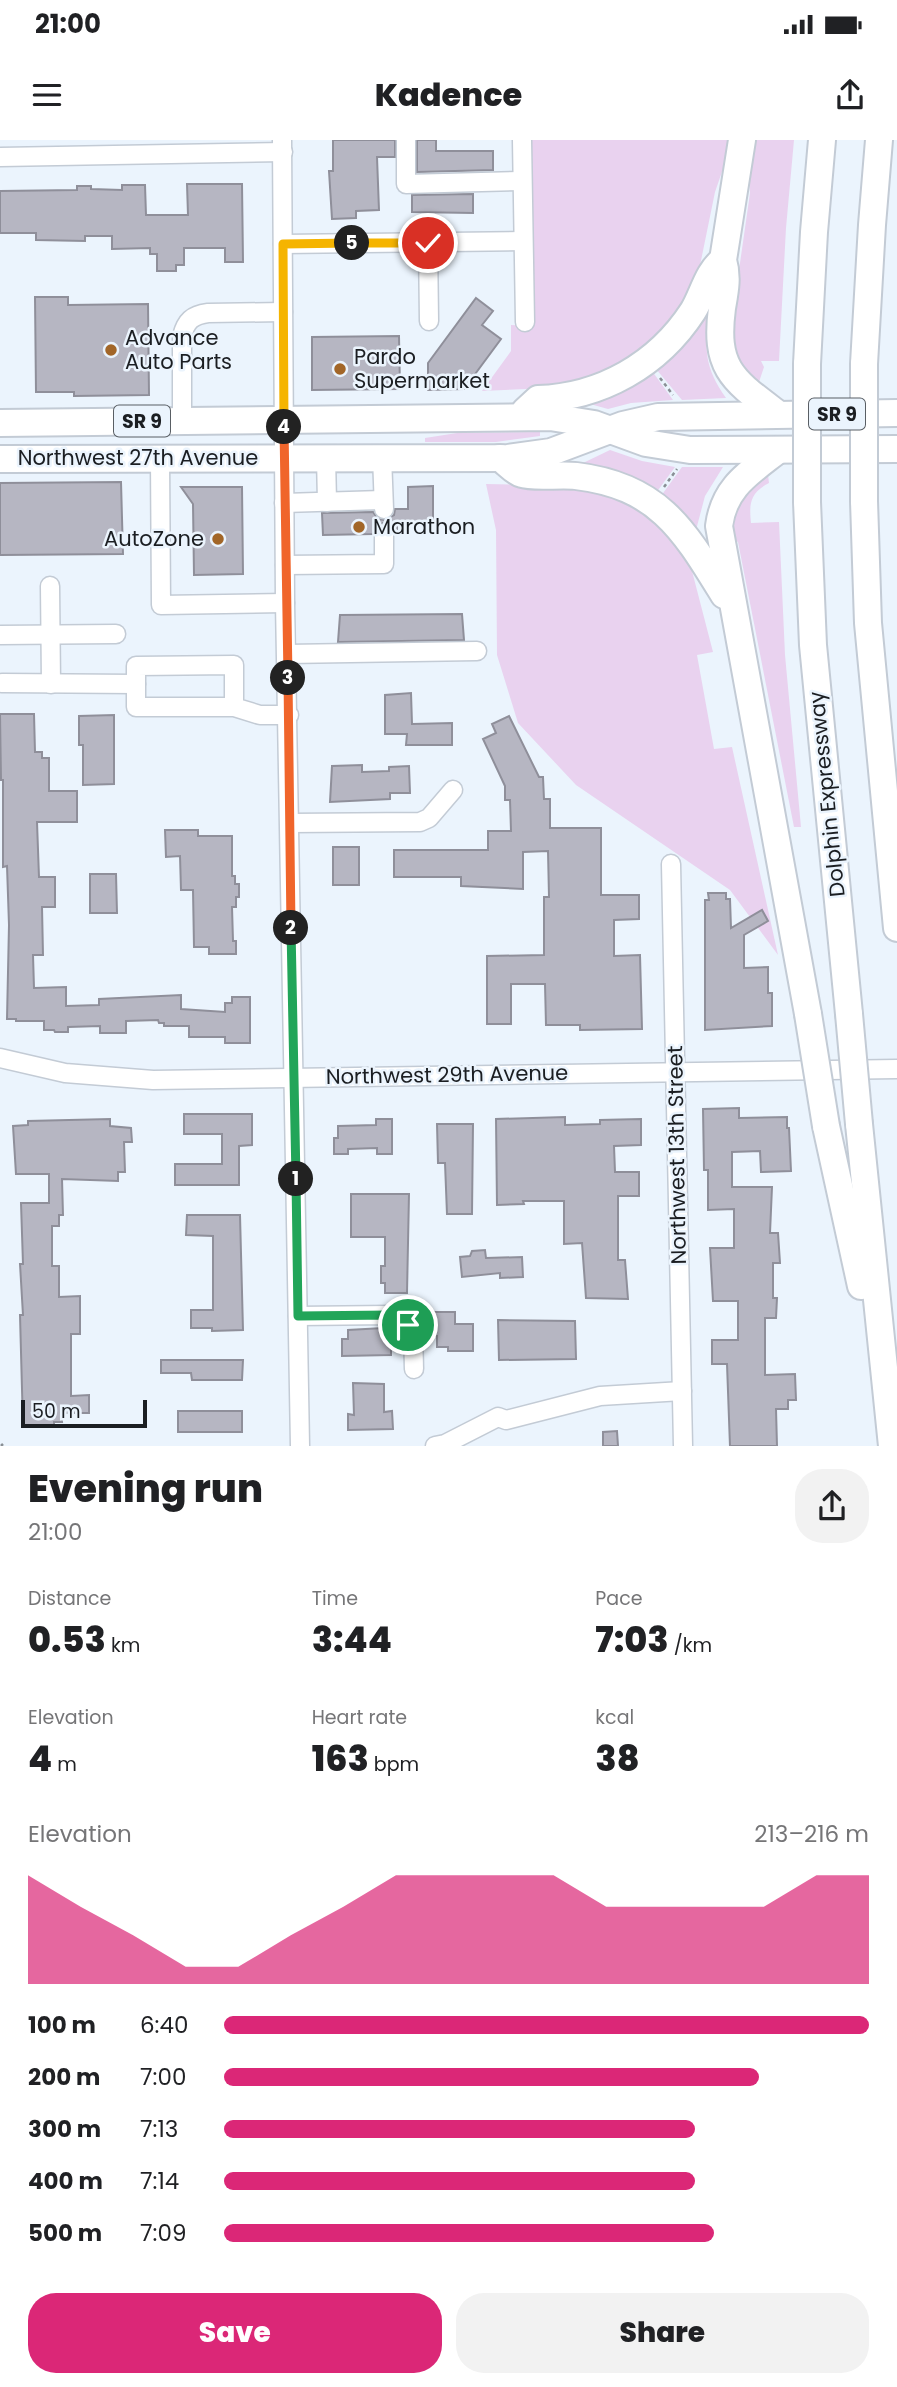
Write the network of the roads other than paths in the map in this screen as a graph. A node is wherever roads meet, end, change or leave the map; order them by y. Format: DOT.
graph roads {
  1 [pos="406,140"];
  2 [pos="522,140"];
  3 [pos="742,140"];
  4 [pos="822,140"];
  5 [pos="879,140"];
  6 [pos="282,146"];
  7 [pos="0,157"];
  8 [pos="523,181"];
  9 [pos="523,241"];
  10 [pos="428,243"];
  11 [pos="283,244"];
  12 [pos="723,260"];
  13 [pos="283,312"];
  14 [pos="429,321"];
  15 [pos="525,323"];
  16 [pos="897,413"];
  17 [pos="778,414"];
  18 [pos="519,417"];
  19 [pos="284,420"];
  20 [pos="183,421"];
  21 [pos="0,423"];
  22 [pos="608,431"];
  23 [pos="778,450"];
  24 [pos="895,450"];
  25 [pos="382,456"];
  26 [pos="284,457"];
  27 [pos="326,457"];
  28 [pos="160,458"];
  29 [pos="500,458"];
  30 [pos="0,459"];
  31 [pos="327,502"];
  32 [pos="284,503"];
  33 [pos="384,534"];
  34 [pos="285,565"];
  35 [pos="50,586"];
  36 [pos="285,603"];
  37 [pos="734,612"];
  38 [pos="52,634"];
  39 [pos="116,634"];
  40 [pos="0,635"];
  41 [pos="477,651"];
  42 [pos="287,654"];
  43 [pos="2,683"];
  44 [pos="51,684"];
  45 [pos="136,684"];
  46 [pos="234,707"];
  47 [pos="289,715"];
  48 [pos="453,790"];
  49 [pos="290,823"];
  50 [pos="671,864"];
  51 [pos="897,928"];
  52 [pos="0,1058"];
  53 [pos="897,1069"];
  54 [pos="676,1072"];
  55 [pos="294,1077"];
  56 [pos="298,1316"];
  57 [pos="414,1369"];
  58 [pos="682,1391"];
  59 [pos="888,1404"];
  60 [pos="300,1445"];
  61 [pos="306,1446"];
  62 [pos="435,1446"];
  63 [pos="683,1446"];
  64 [pos="891,1446"];
  1 -- 8 [label="street"];
  2 -- 8 [label="street"];
  3 -- 12 [label="highway"];
  4 -- 59 [label="highway, Dolphin Expressway, bridge"];
  5 -- 51 [label="highway, bridge"];
  6 -- 7 [label="street"];
  6 -- 11 [label="street"];
  8 -- 9 [label="street"];
  9 -- 10 [label="street"];
  9 -- 15 [label="street"];
  10 -- 11 [label="street"];
  10 -- 14 [label="street"];
  11 -- 13 [label="street"];
  12 -- 17 [label="highway"];
  12 -- 18 [label="highway"];
  13 -- 19 [label="street"];
  13 -- 20 [label="street"];
  16 -- 17 [label="highway, Northwest 27th Avenue / SR 9"];
  17 -- 22 [label="highway, Northwest 27th Avenue / SR 9"];
  18 -- 19 [label="highway, Northwest 27th Avenue / SR 9"];
  18 -- 22 [label="highway, Northwest 27th Avenue / SR 9"];
  19 -- 20 [label="highway, Northwest 27th Avenue / SR 9"];
  19 -- 26 [label="street"];
  20 -- 21 [label="highway, Northwest 27th Avenue / SR 9"];
  22 -- 23 [label="highway, Northwest 27th Avenue / SR 9"];
  22 -- 29 [label="highway, Northwest 27th Avenue / SR 9"];
  23 -- 24 [label="highway, Northwest 27th Avenue / SR 9"];
  23 -- 37 [label="highway"];
  25 -- 27 [label="highway, Northwest 27th Avenue / SR 9"];
  25 -- 29 [label="highway, Northwest 27th Avenue / SR 9"];
  25 -- 31 [label="street"];
  26 -- 27 [label="highway, Northwest 27th Avenue / SR 9"];
  26 -- 28 [label="highway, Northwest 27th Avenue / SR 9"];
  26 -- 32 [label="street"];
  27 -- 31 [label="street"];
  28 -- 30 [label="highway, Northwest 27th Avenue / SR 9"];
  28 -- 36 [label="street"];
  29 -- 37 [label="highway"];
  31 -- 32 [label="street"];
  32 -- 34 [label="street"];
  33 -- 34 [label="street"];
  34 -- 36 [label="street"];
  35 -- 38 [label="street"];
  36 -- 42 [label="street"];
  37 -- 59 [label="highway, bridge"];
  38 -- 39 [label="street"];
  38 -- 40 [label="street"];
  38 -- 44 [label="street"];
  41 -- 42 [label="street"];
  42 -- 47 [label="street"];
  43 -- 44 [label="street"];
  44 -- 45 [label="street"];
  45 -- 46 [label="street"];
  45 -- 46 [label="street"];
  46 -- 47 [label="street"];
  47 -- 49 [label="street"];
  48 -- 49 [label="street"];
  49 -- 55 [label="street"];
  50 -- 54 [label="street, Northwest 13th Street"];
  52 -- 55 [label="street, Northwest 29th Avenue"];
  53 -- 54 [label="street, Northwest 29th Avenue"];
  54 -- 55 [label="street, Northwest 29th Avenue"];
  54 -- 58 [label="street, Northwest 13th Street"];
  55 -- 56 [label="street"];
  56 -- 57 [label="street"];
  56 -- 60 [label="street"];
  58 -- 62 [label="street"];
  58 -- 63 [label="street, Northwest 13th Street"];
  59 -- 64 [label="highway, Dolphin Expressway"];
  60 -- 61 [label="street"];
}
